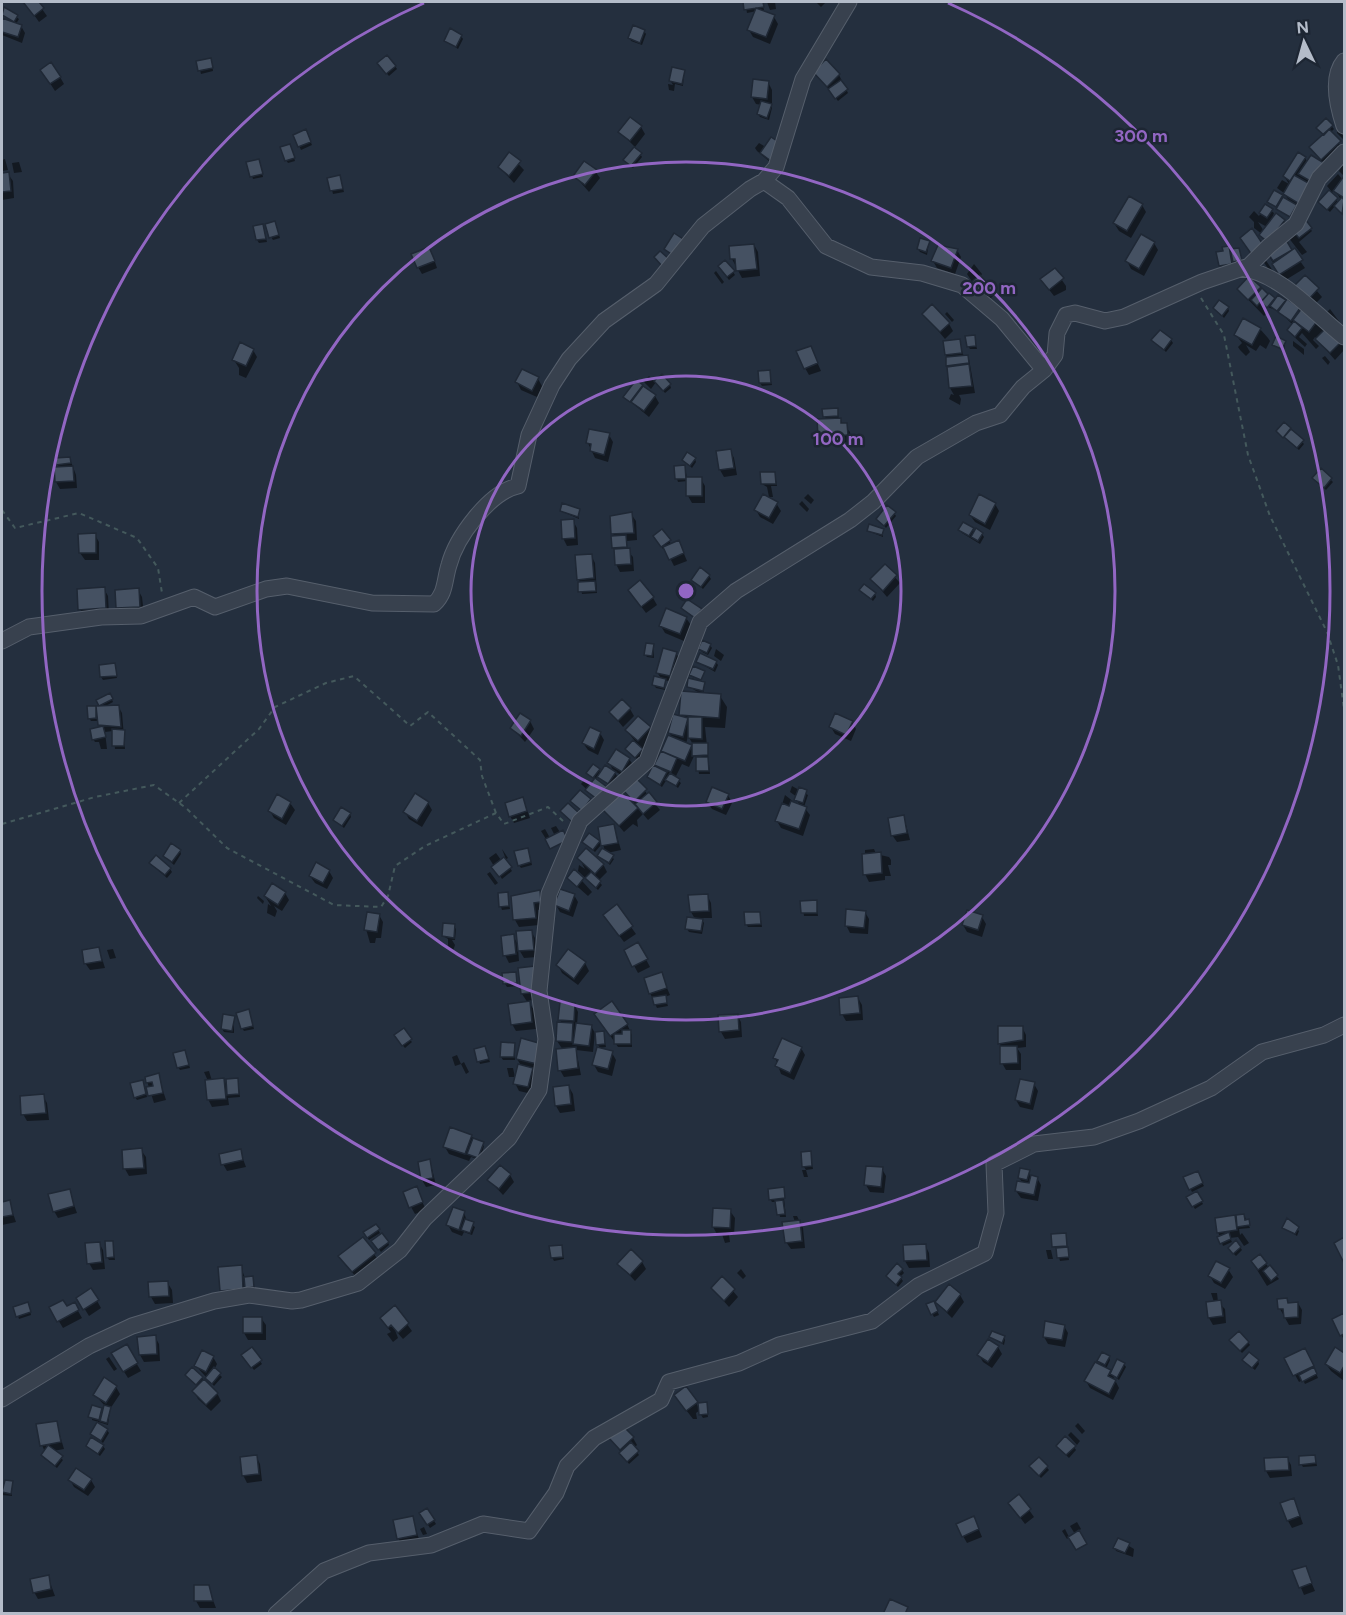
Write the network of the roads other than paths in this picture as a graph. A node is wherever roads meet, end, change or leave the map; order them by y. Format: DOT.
graph roads {
  1 [pos="849,2"];
  2 [pos="1344,61"];
  3 [pos="1344,126"];
  4 [pos="1344,152"];
  5 [pos="764,181"];
  6 [pos="1241,268"];
  7 [pos="1344,337"];
  8 [pos="1044,370"];
  9 [pos="2,641"];
  10 [pos="1344,1025"];
  11 [pos="2,1399"];
  12 [pos="276,1614"];
  1 -- 5 [label="street"];
  2 -- 3 [label="street"];
  4 -- 6 [label="street"];
  5 -- 8 [label="street"];
  5 -- 9 [label="street"];
  6 -- 7 [label="street"];
  6 -- 8 [label="street"];
  8 -- 11 [label="street"];
  10 -- 12 [label="street"];
}
